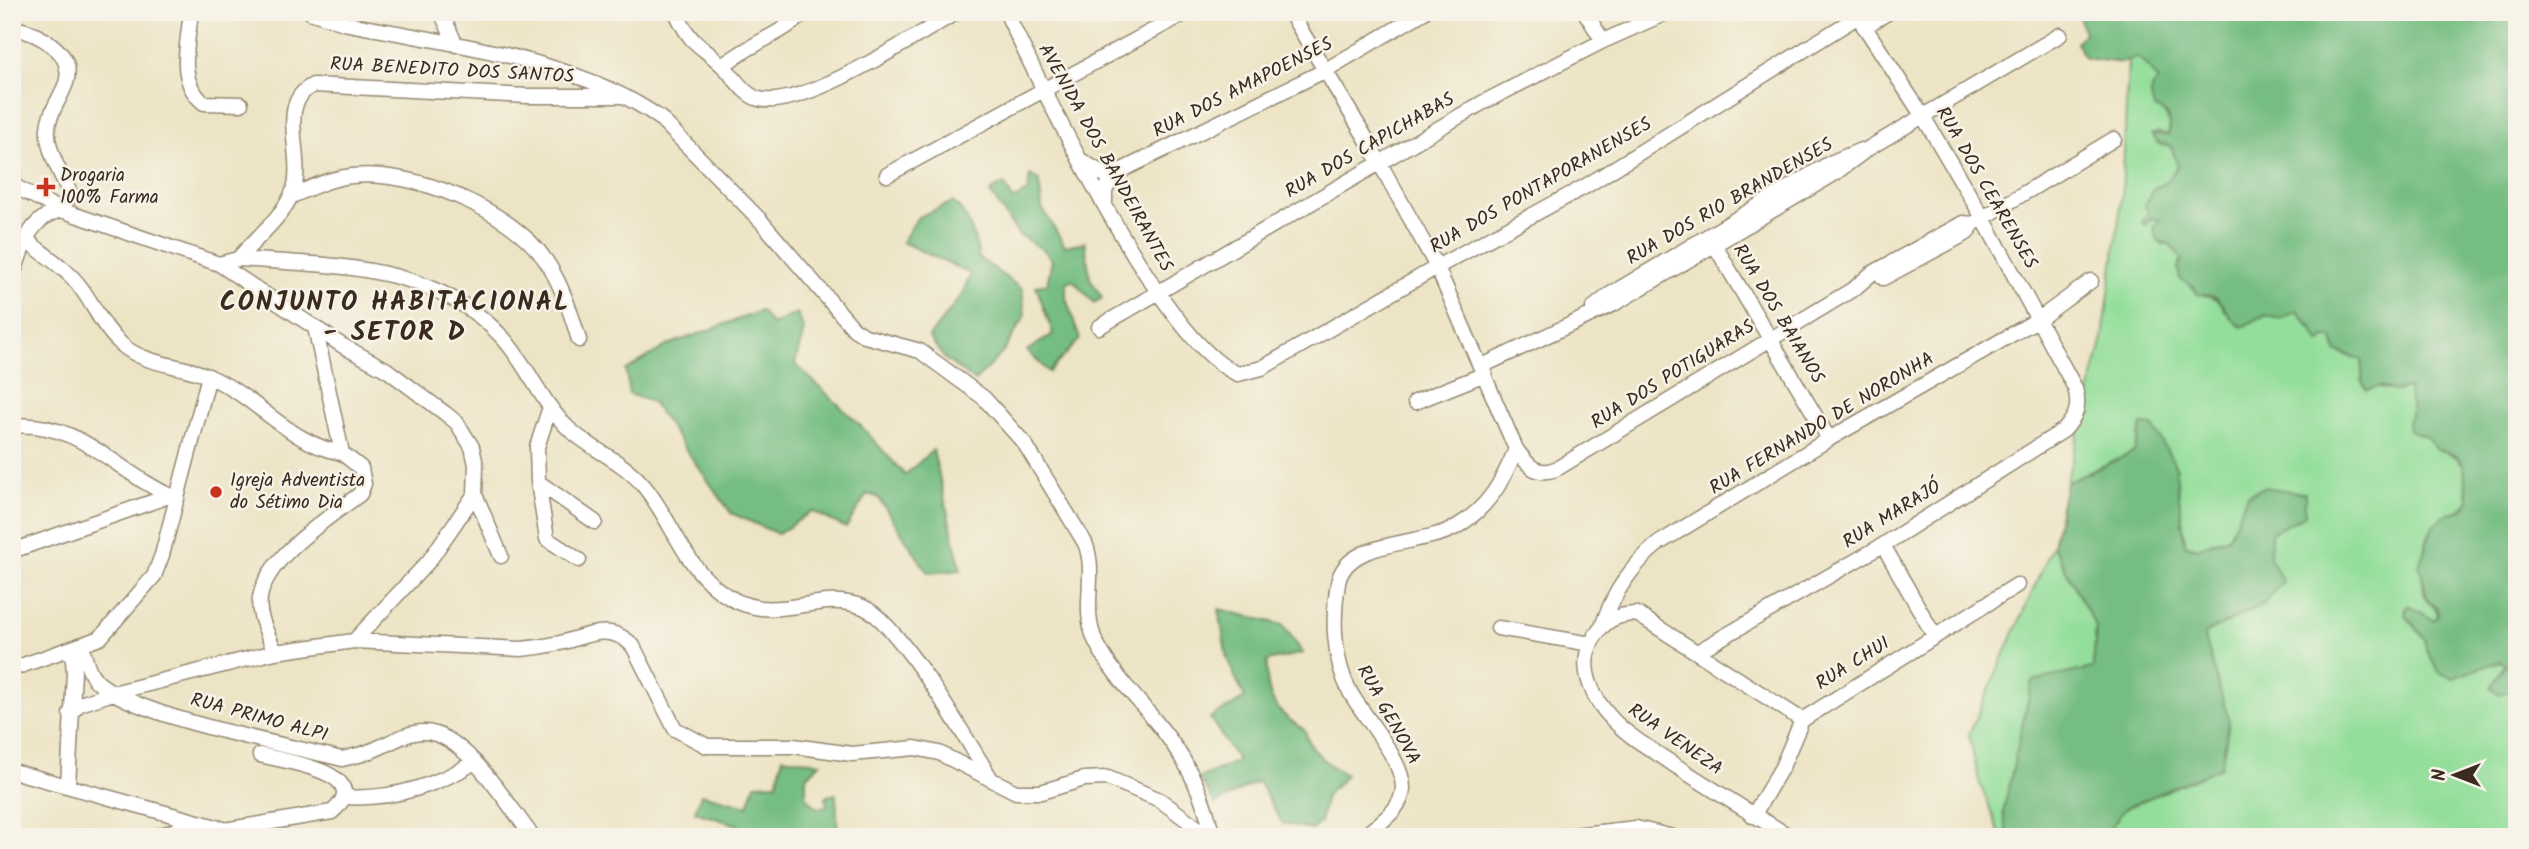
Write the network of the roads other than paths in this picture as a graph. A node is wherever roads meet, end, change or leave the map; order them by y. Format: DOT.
graph roads {
  1 [pos="191,12"];
  2 [pos="310,12"];
  3 [pos="441,12"];
  4 [pos="677,12"];
  5 [pos="803,12"];
  6 [pos="957,12"];
  7 [pos="1006,12"];
  8 [pos="1187,12"];
  9 [pos="1290,12"];
  10 [pos="1424,12"];
  11 [pos="1585,12"];
  12 [pos="1668,12"];
  13 [pos="1889,12"];
  14 [pos="1859,19"];
  15 [pos="12,27"];
  16 [pos="2060,35"];
  17 [pos="1602,41"];
  18 [pos="456,46"];
  19 [pos="723,66"];
  20 [pos="1324,71"];
  21 [pos="1044,92"];
  22 [pos="625,96"];
  23 [pos="241,104"];
  24 [pos="1924,118"];
  25 [pos="2114,139"];
  26 [pos="1869,148"];
  27 [pos="1081,160"];
  28 [pos="1380,163"];
  29 [pos="12,164"];
  30 [pos="1114,174"];
  31 [pos="887,175"];
  32 [pos="13,186"];
  33 [pos="292,196"];
  34 [pos="1105,205"];
  35 [pos="61,210"];
  36 [pos="1978,221"];
  37 [pos="19,242"];
  38 [pos="1714,244"];
  39 [pos="238,259"];
  40 [pos="219,264"];
  41 [pos="1437,267"];
  42 [pos="12,278"];
  43 [pos="2091,281"];
  44 [pos="1157,292"];
  45 [pos="2039,320"];
  46 [pos="1575,325"];
  47 [pos="315,327"];
  48 [pos="1099,327"];
  49 [pos="1770,337"];
  50 [pos="579,340"];
  51 [pos="1484,370"];
  52 [pos="1238,374"];
  53 [pos="209,376"];
  54 [pos="2075,388"];
  55 [pos="1415,402"];
  56 [pos="550,407"];
  57 [pos="12,426"];
  58 [pos="1829,439"];
  59 [pos="1516,449"];
  60 [pos="342,453"];
  61 [pos="538,482"];
  62 [pos="475,494"];
  63 [pos="173,497"];
  64 [pos="595,522"];
  65 [pos="1883,545"];
  66 [pos="12,551"];
  67 [pos="501,555"];
  68 [pos="579,560"];
  69 [pos="2017,585"];
  70 [pos="1602,627"];
  71 [pos="1497,628"];
  72 [pos="1935,637"];
  73 [pos="354,641"];
  74 [pos="1591,644"];
  75 [pos="77,647"];
  76 [pos="275,652"];
  77 [pos="1696,652"];
  78 [pos="12,669"];
  79 [pos="113,692"];
  80 [pos="70,713"];
  81 [pos="1802,720"];
  82 [pos="968,742"];
  83 [pos="260,755"];
  84 [pos="953,760"];
  85 [pos="475,762"];
  86 [pos="12,772"];
  87 [pos="993,782"];
  88 [pos="68,786"];
  89 [pos="344,797"];
  90 [pos="1753,816"];
  91 [pos="198,822"];
  92 [pos="229,829"];
  93 [pos="156,837"];
  94 [pos="253,837"];
  95 [pos="533,837"];
  96 [pos="1212,837"];
  97 [pos="1363,837"];
  98 [pos="1556,837"];
  99 [pos="1673,837"];
  100 [pos="1791,837"];
  1 -- 23 [label="street"];
  2 -- 18 [label="street"];
  3 -- 18 [label="street"];
  4 -- 19 [label="street"];
  5 -- 19 [label="street"];
  6 -- 19 [label="street"];
  7 -- 21 [label="street, AVENIDA DOS BANDEIRANTES"];
  8 -- 21 [label="street"];
  9 -- 20 [label="street"];
  10 -- 20 [label="street, RUA DOS AMAPOENSES"];
  11 -- 17 [label="street"];
  12 -- 17 [label="street, RUA DOS CAPICHABAS"];
  13 -- 14 [label="street, RUA DOS PONTAPORANENSES"];
  14 -- 24 [label="street, RUA DOS CEARENSES"];
  14 -- 41 [label="street, RUA DOS PONTAPORANENSES"];
  15 -- 35 [label="street"];
  16 -- 24 [label="street"];
  17 -- 28 [label="street, RUA DOS CAPICHABAS"];
  18 -- 22 [label="street"];
  20 -- 28 [label="street"];
  20 -- 30 [label="street, RUA DOS AMAPOENSES"];
  21 -- 27 [label="street, AVENIDA DOS BANDEIRANTES"];
  21 -- 31 [label="street"];
  22 -- 33 [label="street, RUA BENEDITO DOS SANTOS"];
  22 -- 96 [label="street"];
  24 -- 26 [label="street"];
  24 -- 36 [label="street, RUA DOS CEARENSES"];
  25 -- 36 [label="street, RUA DOS POTIGUARAS"];
  26 -- 38 [label="street, RUA DOS RIO BRANDENSES"];
  26 -- 46 [label="street, RUA DOS RIO BRANDENSES"];
  27 -- 30 [label="street"];
  27 -- 34 [label="street, AVENIDA DOS BANDEIRANTES"];
  28 -- 41 [label="street"];
  28 -- 44 [label="street, RUA DOS CAPICHABAS"];
  29 -- 32 [label="street"];
  30 -- 34 [label="street"];
  32 -- 35 [label="street"];
  33 -- 39 [label="street"];
  33 -- 50 [label="street"];
  34 -- 44 [label="street, AVENIDA DOS BANDEIRANTES"];
  35 -- 37 [label="street"];
  35 -- 40 [label="street"];
  36 -- 45 [label="street, RUA DOS CEARENSES"];
  36 -- 49 [label="street, RUA DOS POTIGUARAS"];
  37 -- 42 [label="street"];
  37 -- 53 [label="street"];
  38 -- 46 [label="street, RUA DOS RIO BRANDENSES"];
  38 -- 49 [label="street, RUA DOS BAIANOS"];
  39 -- 40 [label="street"];
  39 -- 56 [label="street"];
  40 -- 47 [label="street"];
  41 -- 51 [label="street"];
  41 -- 52 [label="street, RUA DOS PONTAPORANENSES"];
  43 -- 45 [label="street, RUA FERNANDO DE NORONHA"];
  44 -- 48 [label="street, RUA DOS CAPICHABAS"];
  44 -- 52 [label="street, AVENIDA DOS BANDEIRANTES"];
  45 -- 54 [label="street, RUA DOS CEARENSES"];
  45 -- 58 [label="street, RUA FERNANDO DE NORONHA"];
  46 -- 51 [label="street"];
  47 -- 60 [label="street"];
  47 -- 62 [label="street"];
  49 -- 58 [label="street, RUA DOS BAIANOS"];
  49 -- 59 [label="street, RUA DOS POTIGUARAS"];
  51 -- 55 [label="street"];
  51 -- 59 [label="street"];
  53 -- 60 [label="street"];
  53 -- 63 [label="street"];
  54 -- 65 [label="street, RUA MARAJÓ"];
  56 -- 61 [label="street"];
  56 -- 82 [label="street"];
  57 -- 63 [label="street"];
  58 -- 70 [label="street, RUA FERNANDO DE NORONHA"];
  59 -- 97 [label="street, RUA GENOVA"];
  60 -- 76 [label="street"];
  61 -- 64 [label="street"];
  61 -- 68 [label="street"];
  62 -- 67 [label="street"];
  62 -- 73 [label="street"];
  63 -- 66 [label="street"];
  63 -- 75 [label="street"];
  65 -- 72 [label="street"];
  65 -- 77 [label="street, RUA MARAJÓ"];
  69 -- 72 [label="street, RUA CHUI"];
  70 -- 74 [label="street, RUA VENEZA"];
  70 -- 77 [label="street"];
  71 -- 74 [label="street"];
  72 -- 81 [label="street, RUA CHUI"];
  73 -- 76 [label="street"];
  73 -- 84 [label="street"];
  74 -- 90 [label="street, RUA VENEZA"];
  75 -- 78 [label="street"];
  75 -- 79 [label="street, RUA PRIMO ALPI"];
  75 -- 80 [label="street"];
  76 -- 79 [label="street"];
  77 -- 81 [label="street"];
  79 -- 80 [label="street"];
  79 -- 85 [label="street, RUA PRIMO ALPI"];
  80 -- 88 [label="street"];
  81 -- 90 [label="street"];
  82 -- 84 [label="street"];
  82 -- 87 [label="street"];
  83 -- 89 [label="street"];
  84 -- 87 [label="street"];
  85 -- 89 [label="street"];
  85 -- 95 [label="street, RUA PRIMO ALPI"];
  86 -- 88 [label="street"];
  87 -- 96 [label="street"];
  88 -- 91 [label="street"];
  89 -- 92 [label="street"];
  90 -- 100 [label="street, RUA VENEZA"];
  91 -- 92 [label="street"];
  91 -- 93 [label="street"];
  92 -- 94 [label="street"];
  98 -- 99 [label="street"];
}
